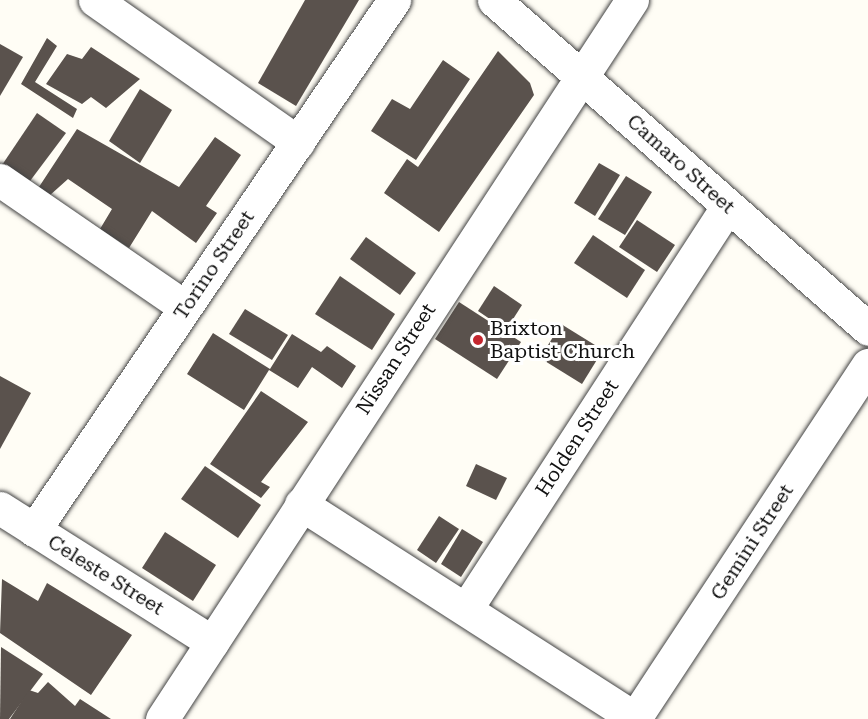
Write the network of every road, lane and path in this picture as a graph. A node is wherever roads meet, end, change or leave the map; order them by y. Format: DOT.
graph roads {
  1 [pos="95,0"];
  2 [pos="394,0"];
  3 [pos="494,0"];
  4 [pos="632,0"];
  5 [pos="581,73"];
  6 [pos="298,142"];
  7 [pos="0,180"];
  8 [pos="727,207"];
  9 [pos="185,307"];
  10 [pos="868,329"];
  11 [pos="868,365"];
  12 [pos="302,504"];
  13 [pos="0,507"];
  14 [pos="34,530"];
  15 [pos="466,609"];
  16 [pos="212,642"];
  17 [pos="162,719"];
  18 [pos="636,719"];
  1 -- 6 [label="street"];
  2 -- 6 [label="street, Torino Street"];
  3 -- 5 [label="street, Camaro Street"];
  4 -- 5 [label="street, Nissan Street"];
  5 -- 8 [label="street, Camaro Street"];
  5 -- 12 [label="street, Nissan Street"];
  6 -- 9 [label="street, Torino Street"];
  7 -- 9 [label="street"];
  8 -- 10 [label="street, Camaro Street"];
  8 -- 15 [label="street, Holden Street"];
  9 -- 14 [label="street, Torino Street"];
  11 -- 18 [label="street, Gemini Street"];
  12 -- 15 [label="street"];
  12 -- 16 [label="street, Nissan Street"];
  13 -- 14 [label="street, Celeste Street"];
  14 -- 16 [label="street, Celeste Street"];
  15 -- 18 [label="street"];
  16 -- 17 [label="street, Nissan Street"];
}
